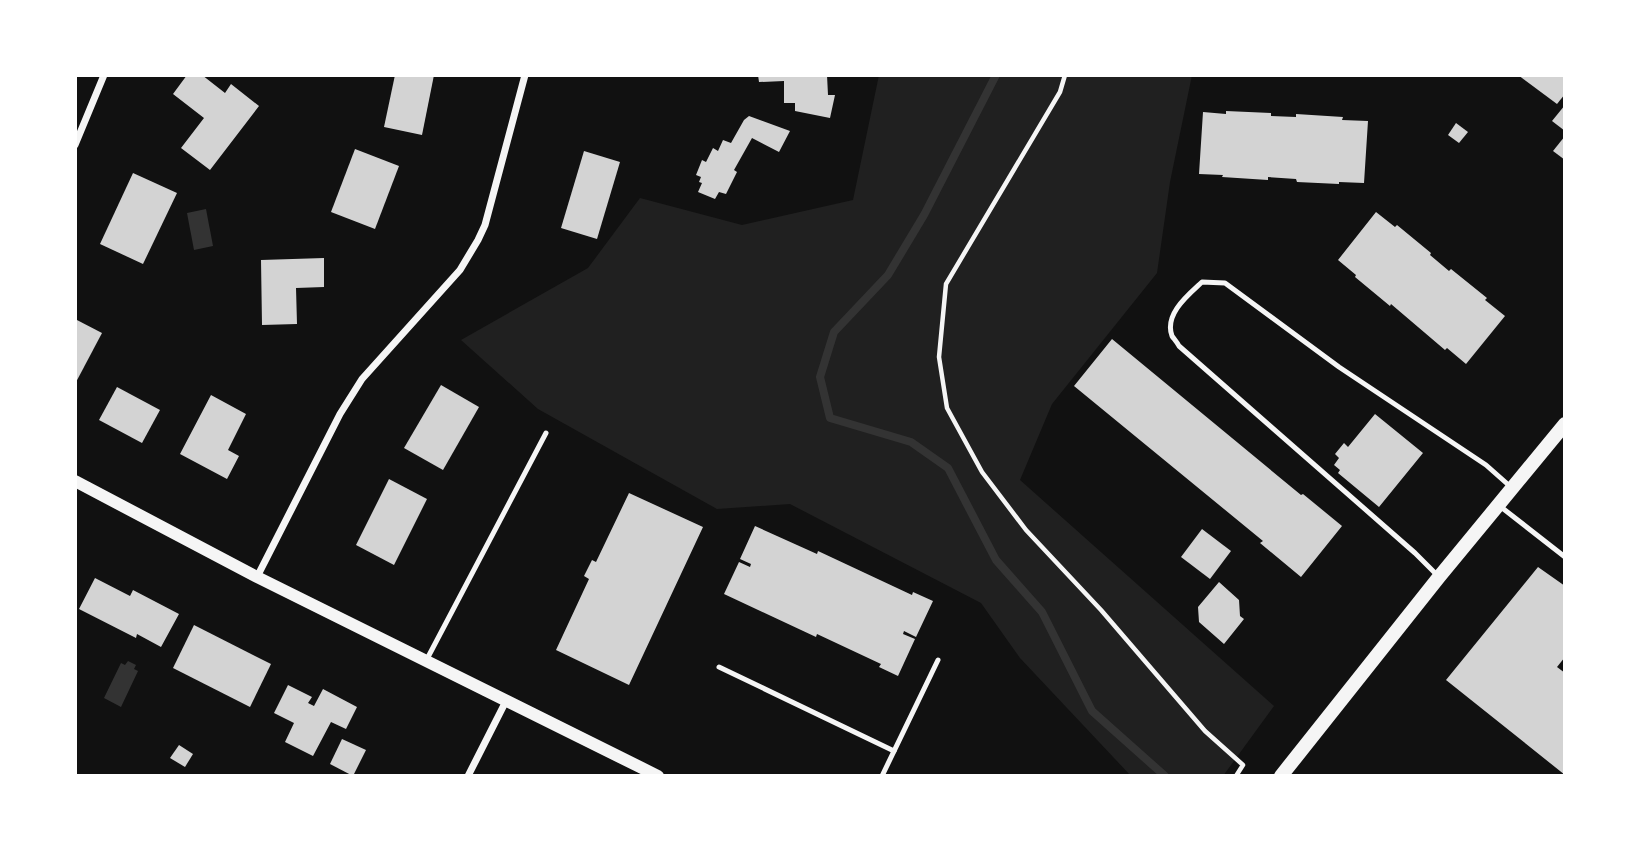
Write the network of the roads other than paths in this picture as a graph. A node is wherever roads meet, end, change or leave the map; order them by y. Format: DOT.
graph roads {
  1 [pos="104,75"];
  2 [pos="524,75"];
  3 [pos="75,145"];
  4 [pos="1565,424"];
  5 [pos="546,433"];
  6 [pos="75,481"];
  7 [pos="1512,488"];
  8 [pos="1498,505"];
  9 [pos="1565,557"];
  10 [pos="257,577"];
  11 [pos="1439,577"];
  12 [pos="939,660"];
  13 [pos="426,661"];
  14 [pos="719,667"];
  15 [pos="506,701"];
  16 [pos="894,751"];
  17 [pos="468,776"];
  18 [pos="657,776"];
  19 [pos="882,776"];
  20 [pos="1281,776"];
  1 -- 3 [label="street"];
  2 -- 10 [label="street"];
  4 -- 7 [label="main road"];
  5 -- 13 [label="lane"];
  6 -- 10 [label="street"];
  7 -- 8 [label="main road"];
  7 -- 11 [label="lane"];
  8 -- 9 [label="lane"];
  8 -- 11 [label="main road"];
  10 -- 13 [label="street"];
  11 -- 20 [label="main road"];
  12 -- 16 [label="lane"];
  13 -- 15 [label="street"];
  14 -- 16 [label="lane"];
  15 -- 17 [label="street"];
  15 -- 18 [label="street"];
  16 -- 19 [label="lane"];
}
